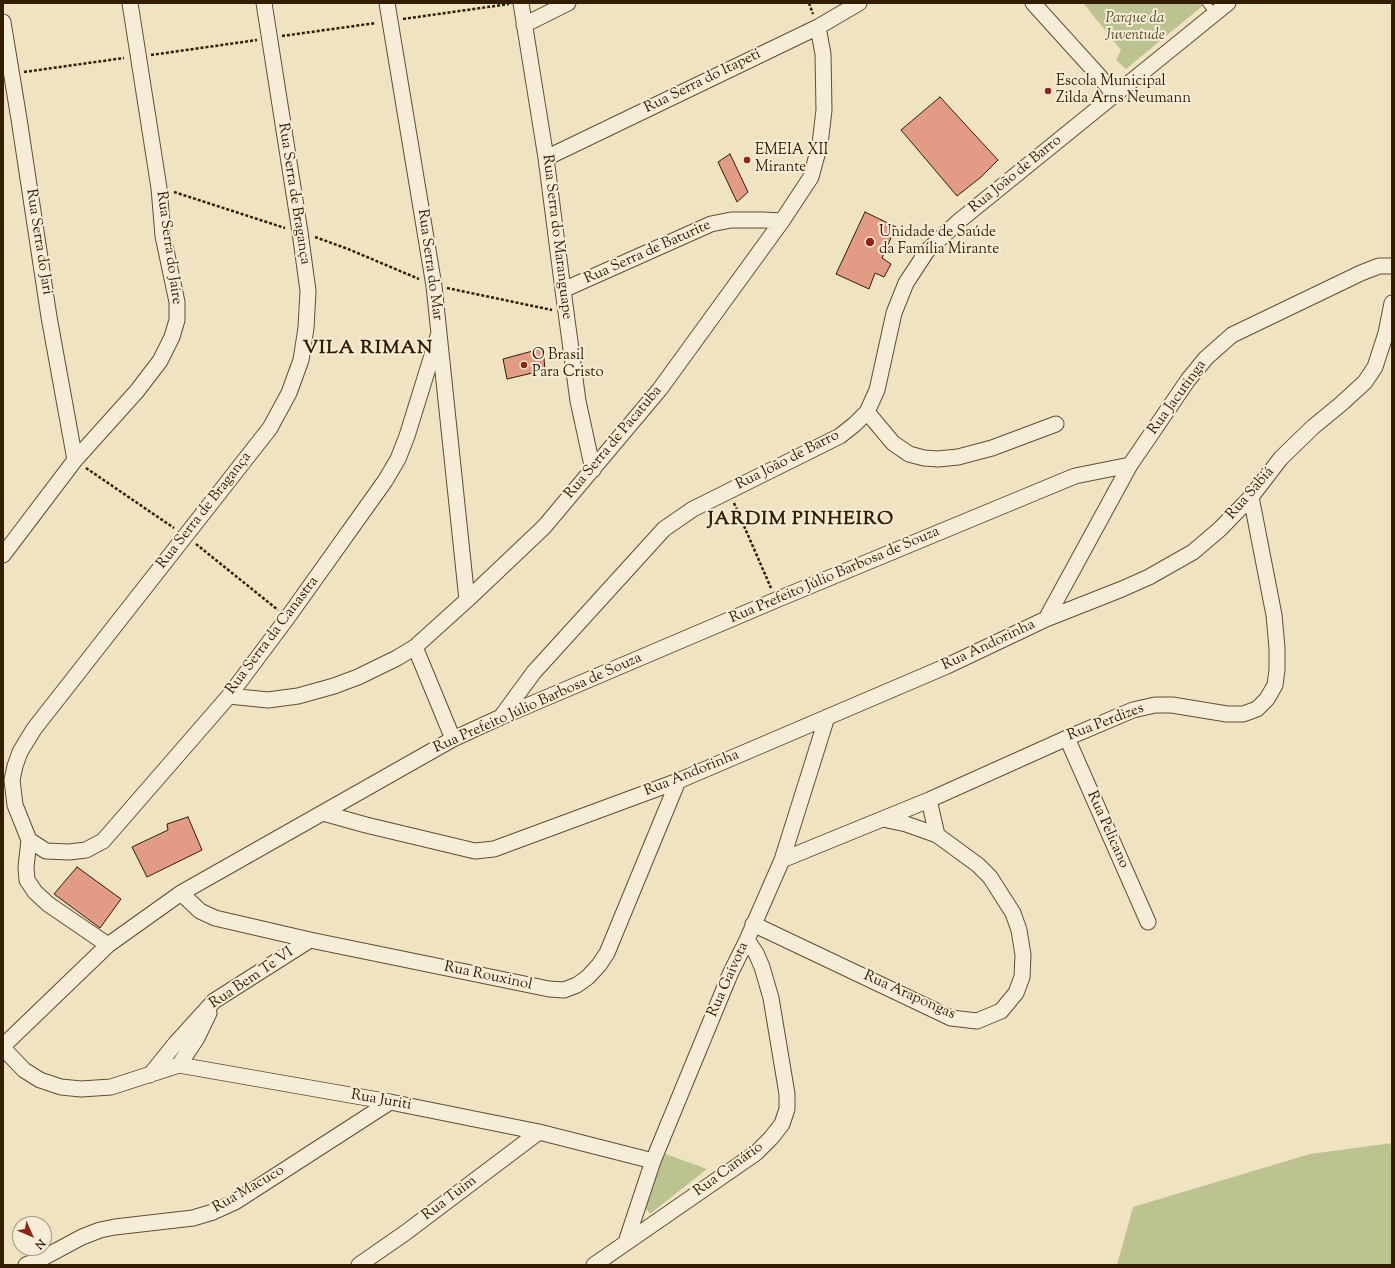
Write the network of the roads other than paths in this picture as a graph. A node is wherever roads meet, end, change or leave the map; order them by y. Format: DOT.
graph roads {
  1 [pos="130,3"];
  2 [pos="264,3"];
  3 [pos="387,3"];
  4 [pos="521,3"];
  5 [pos="568,3"];
  6 [pos="859,3"];
  7 [pos="1033,3"];
  8 [pos="1228,3"];
  9 [pos="1210,9"];
  10 [pos="3,22"];
  11 [pos="524,25"];
  12 [pos="818,27"];
  13 [pos="1114,95"];
  14 [pos="546,158"];
  15 [pos="782,221"];
  16 [pos="1392,266"];
  17 [pos="563,290"];
  18 [pos="1392,304"];
  19 [pos="438,336"];
  20 [pos="867,412"];
  21 [pos="1056,424"];
  22 [pos="75,460"];
  23 [pos="1130,465"];
  24 [pos="593,470"];
  25 [pos="1251,497"];
  26 [pos="3,555"];
  27 [pos="466,600"];
  28 [pos="1046,619"];
  29 [pos="415,647"];
  30 [pos="229,696"];
  31 [pos="501,717"];
  32 [pos="827,717"];
  33 [pos="1067,738"];
  34 [pos="453,740"];
  35 [pos="678,781"];
  36 [pos="929,800"];
  37 [pos="323,813"];
  38 [pos="883,819"];
  39 [pos="937,835"];
  40 [pos="29,840"];
  41 [pos="782,860"];
  42 [pos="181,893"];
  43 [pos="1148,922"];
  44 [pos="754,924"];
  45 [pos="310,940"];
  46 [pos="747,940"];
  47 [pos="108,945"];
  48 [pos="214,1001"];
  49 [pos="3,1047"];
  50 [pos="179,1065"];
  51 [pos="150,1075"];
  52 [pos="390,1102"];
  53 [pos="539,1132"];
  54 [pos="653,1161"];
  55 [pos="626,1242"];
  56 [pos="26,1265"];
  57 [pos="359,1265"];
  58 [pos="594,1265"];
  1 -- 22 [label="street, Rua Serra do Jaire"];
  2 -- 40 [label="street, Rua Serra de Bragança"];
  3 -- 19 [label="street, Rua Serra do Mar"];
  4 -- 11 [label="street, Rua Serra do Maranguape"];
  5 -- 11 [label="street"];
  6 -- 12 [label="street, Rua Serra do Itapeti"];
  7 -- 13 [label="street"];
  8 -- 9 [label="street, Rua João de Barro"];
  9 -- 13 [label="street, Rua João de Barro"];
  10 -- 22 [label="street, Rua Serra do Jari"];
  11 -- 14 [label="street, Rua Serra do Maranguape"];
  12 -- 14 [label="street, Rua Serra do Itapeti"];
  12 -- 15 [label="street, Rua Serra de Pacatuba"];
  13 -- 20 [label="street, Rua João de Barro"];
  14 -- 17 [label="street, Rua Serra do Maranguape"];
  15 -- 17 [label="street, Rua Serra de Baturite"];
  15 -- 24 [label="street, Rua Serra de Pacatuba"];
  16 -- 23 [label="street, Rua Jacutinga"];
  17 -- 24 [label="street, Rua Serra do Maranguape"];
  18 -- 25 [label="street, Rua Sabiá"];
  19 -- 27 [label="street, Rua Serra do Mar"];
  19 -- 30 [label="street, Rua Serra da Canastra"];
  20 -- 21 [label="street"];
  20 -- 31 [label="street, Rua João de Barro"];
  22 -- 26 [label="street, Rua Serra do Jaire"];
  23 -- 28 [label="street, Rua Jacutinga"];
  23 -- 31 [label="street, Rua Prefeito Júlio Barbosa de Souza"];
  24 -- 27 [label="street, Rua Serra de Pacatuba"];
  25 -- 28 [label="street, Rua Sabiá"];
  25 -- 33 [label="street, Rua Perdizes"];
  27 -- 29 [label="street, Rua Serra de Pacatuba"];
  28 -- 32 [label="street, Rua Andorinha"];
  29 -- 30 [label="street, Rua Serra de Pacatuba"];
  29 -- 34 [label="street"];
  30 -- 40 [label="street, Rua Serra da Canastra"];
  31 -- 34 [label="street, Rua Prefeito Júlio Barbosa de Souza"];
  32 -- 35 [label="street, Rua Andorinha"];
  32 -- 41 [label="street, Rua Gaivota"];
  33 -- 36 [label="street, Rua Perdizes"];
  33 -- 43 [label="street, Rua Pelicano"];
  34 -- 37 [label="street, Rua Prefeito Júlio Barbosa de Souza"];
  35 -- 37 [label="street, Rua Andorinha"];
  35 -- 45 [label="street, Rua Rouxinol"];
  36 -- 38 [label="street, Rua Perdizes"];
  36 -- 39 [label="street"];
  37 -- 42 [label="street, Rua Prefeito Júlio Barbosa de Souza"];
  38 -- 39 [label="street, Rua Arapongas"];
  38 -- 41 [label="street, Rua Perdizes"];
  39 -- 44 [label="street, Rua Arapongas"];
  40 -- 47 [label="street, Rua Serra de Bragança"];
  41 -- 44 [label="street, Rua Gaivota"];
  42 -- 45 [label="street, Rua Rouxinol"];
  42 -- 47 [label="street, Rua Prefeito Júlio Barbosa de Souza"];
  44 -- 46 [label="street, Rua Gaivota"];
  45 -- 48 [label="street, Rua Bem Te VI"];
  46 -- 54 [label="street, Rua Gaivota"];
  46 -- 55 [label="street, Rua Canário"];
  47 -- 49 [label="street, Rua Prefeito Júlio Barbosa de Souza"];
  48 -- 50 [label="street"];
  48 -- 51 [label="street, Rua Bem Te VI"];
  49 -- 51 [label="street"];
  50 -- 51 [label="street"];
  50 -- 52 [label="street, Rua Juriti"];
  52 -- 53 [label="street, Rua Juriti"];
  52 -- 56 [label="street, Rua Macuco"];
  53 -- 54 [label="street, Rua Juriti"];
  53 -- 57 [label="street, Rua Tuim"];
  54 -- 55 [label="street, Rua Gaivota"];
  55 -- 58 [label="street, Rua Canário"];
}
